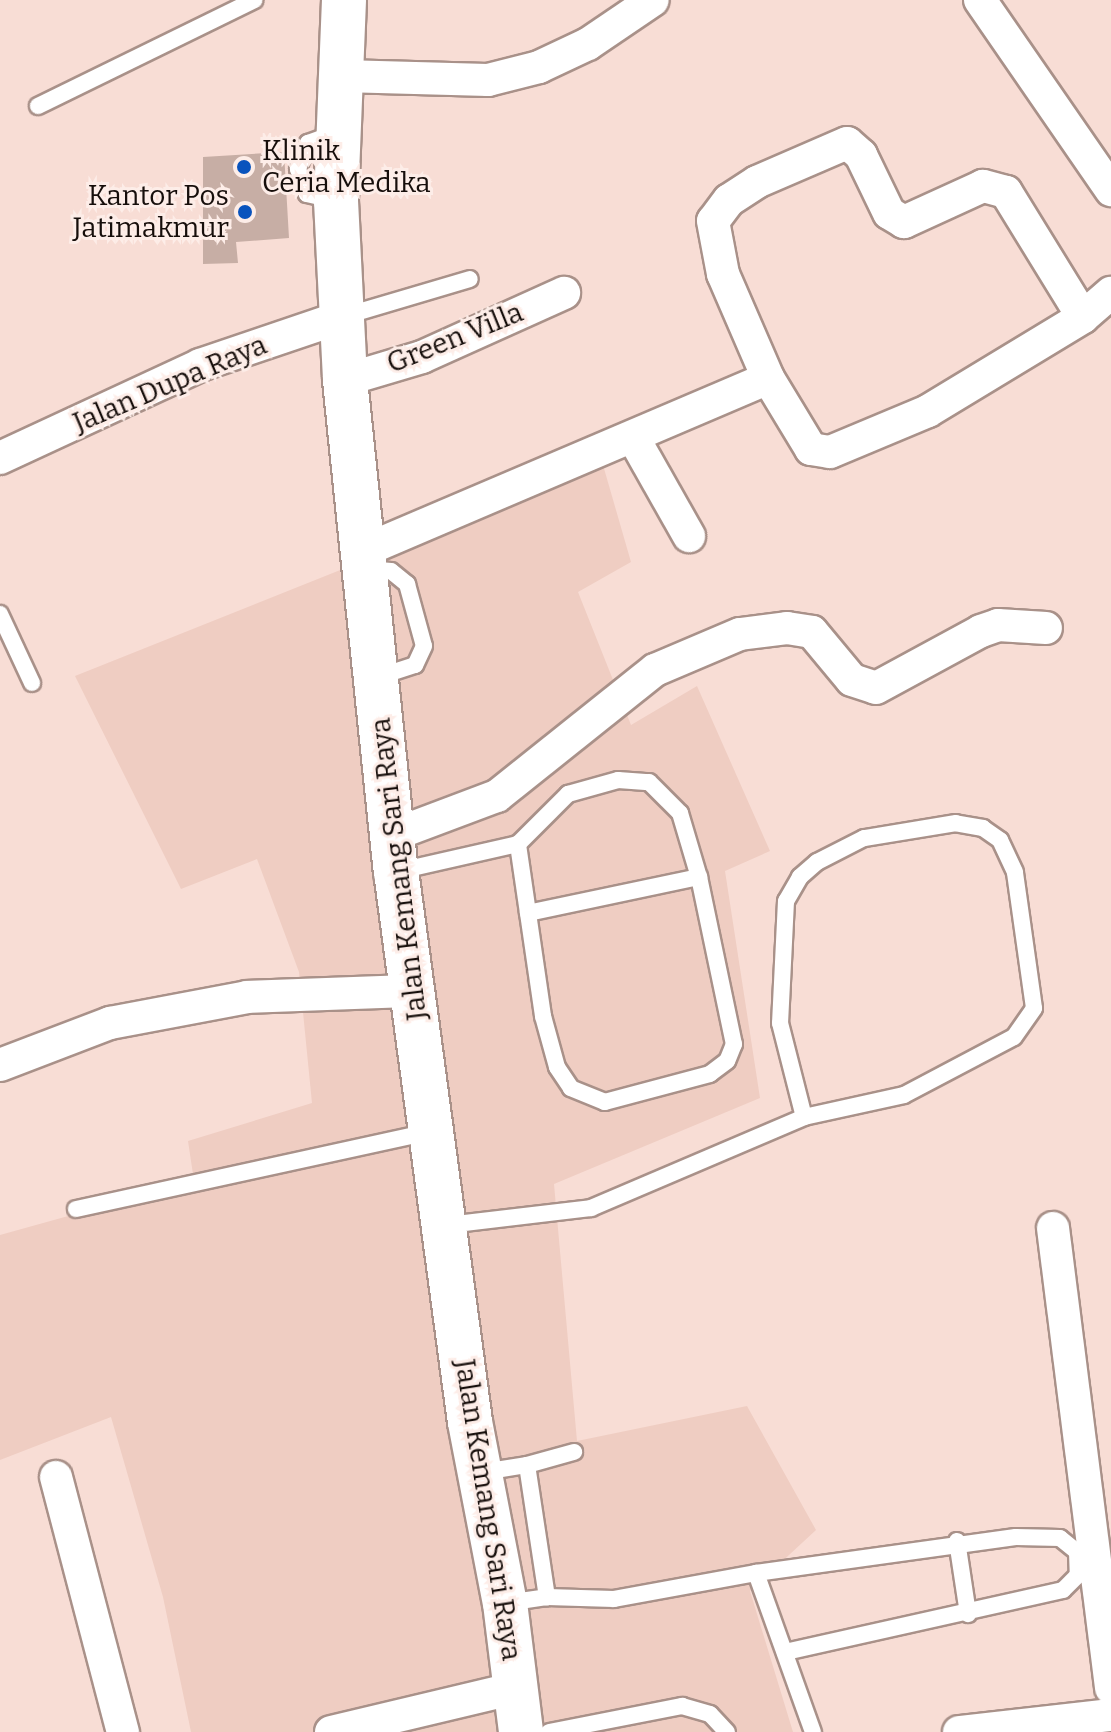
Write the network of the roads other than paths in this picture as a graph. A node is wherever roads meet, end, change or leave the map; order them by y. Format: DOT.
graph roads {
  1 [pos="254,0"];
  2 [pos="344,0"];
  3 [pos="653,0"];
  4 [pos="980,0"];
  5 [pos="342,76"];
  6 [pos="38,106"];
  7 [pos="1107,173"];
  8 [pos="470,279"];
  9 [pos="564,293"];
  10 [pos="1111,293"];
  11 [pos="342,317"];
  12 [pos="1083,317"];
  13 [pos="768,378"];
  14 [pos="345,380"];
  15 [pos="633,437"];
  16 [pos="0,458"];
  17 [pos="689,536"];
  18 [pos="364,560"];
  19 [pos="0,614"];
  20 [pos="1046,628"];
  21 [pos="32,683"];
  22 [pos="518,844"];
  23 [pos="395,853"];
  24 [pos="699,877"];
  25 [pos="528,913"];
  26 [pos="413,991"];
  27 [pos="0,1065"];
  28 [pos="804,1117"];
  29 [pos="432,1131"];
  30 [pos="76,1209"];
  31 [pos="447,1225"];
  32 [pos="1053,1228"];
  33 [pos="574,1452"];
  34 [pos="527,1465"];
  35 [pos="480,1473"];
  36 [pos="56,1477"];
  37 [pos="957,1541"];
  38 [pos="756,1573"];
  39 [pos="547,1597"];
  40 [pos="505,1603"];
  41 [pos="968,1614"];
  42 [pos="785,1652"];
  43 [pos="516,1688"];
  44 [pos="1111,1688"];
  45 [pos="1111,1715"];
  46 [pos="123,1732"];
  47 [pos="331,1732"];
  48 [pos="521,1732"];
  49 [pos="549,1732"];
  50 [pos="727,1732"];
  51 [pos="813,1732"];
  52 [pos="959,1732"];
  1 -- 6 [label="lane"];
  2 -- 5 [label="main road, Jalan Kemang Sari Raya"];
  3 -- 5 [label="street"];
  4 -- 7 [label="street"];
  5 -- 11 [label="main road, Jalan Kemang Sari Raya"];
  8 -- 11 [label="lane"];
  9 -- 14 [label="street, Green Villa"];
  10 -- 12 [label="street"];
  11 -- 14 [label="main road, Jalan Kemang Sari Raya"];
  11 -- 16 [label="street, Jalan Dupa Raya"];
  12 -- 13 [label="street"];
  12 -- 13 [label="street"];
  13 -- 15 [label="street"];
  14 -- 18 [label="main road, Jalan Kemang Sari Raya"];
  15 -- 17 [label="street"];
  15 -- 18 [label="street"];
  18 -- 23 [label="main road, Jalan Kemang Sari Raya"];
  19 -- 21 [label="lane"];
  20 -- 23 [label="street"];
  22 -- 23 [label="lane"];
  22 -- 24 [label="lane"];
  22 -- 25 [label="lane"];
  23 -- 26 [label="main road, Jalan Kemang Sari Raya"];
  24 -- 25 [label="lane"];
  24 -- 25 [label="lane"];
  26 -- 27 [label="street"];
  26 -- 29 [label="main road, Jalan Kemang Sari Raya"];
  28 -- 28 [label="lane"];
  28 -- 31 [label="lane"];
  29 -- 30 [label="lane"];
  29 -- 31 [label="main road, Jalan Kemang Sari Raya"];
  31 -- 35 [label="main road, Jalan Kemang Sari Raya"];
  32 -- 44 [label="street"];
  33 -- 34 [label="lane"];
  34 -- 35 [label="lane"];
  34 -- 39 [label="lane"];
  35 -- 40 [label="main road, Jalan Kemang Sari Raya"];
  36 -- 46 [label="street"];
  37 -- 38 [label="lane"];
  37 -- 41 [label="lane"];
  37 -- 41 [label="lane"];
  38 -- 39 [label="lane"];
  38 -- 42 [label="lane"];
  39 -- 40 [label="lane"];
  40 -- 43 [label="main road, Jalan Kemang Sari Raya"];
  41 -- 42 [label="lane"];
  42 -- 51 [label="lane"];
  43 -- 47 [label="street"];
  43 -- 48 [label="main road, Jalan Kemang Sari Raya"];
  45 -- 52 [label="street"];
  49 -- 50 [label="lane"];
}
